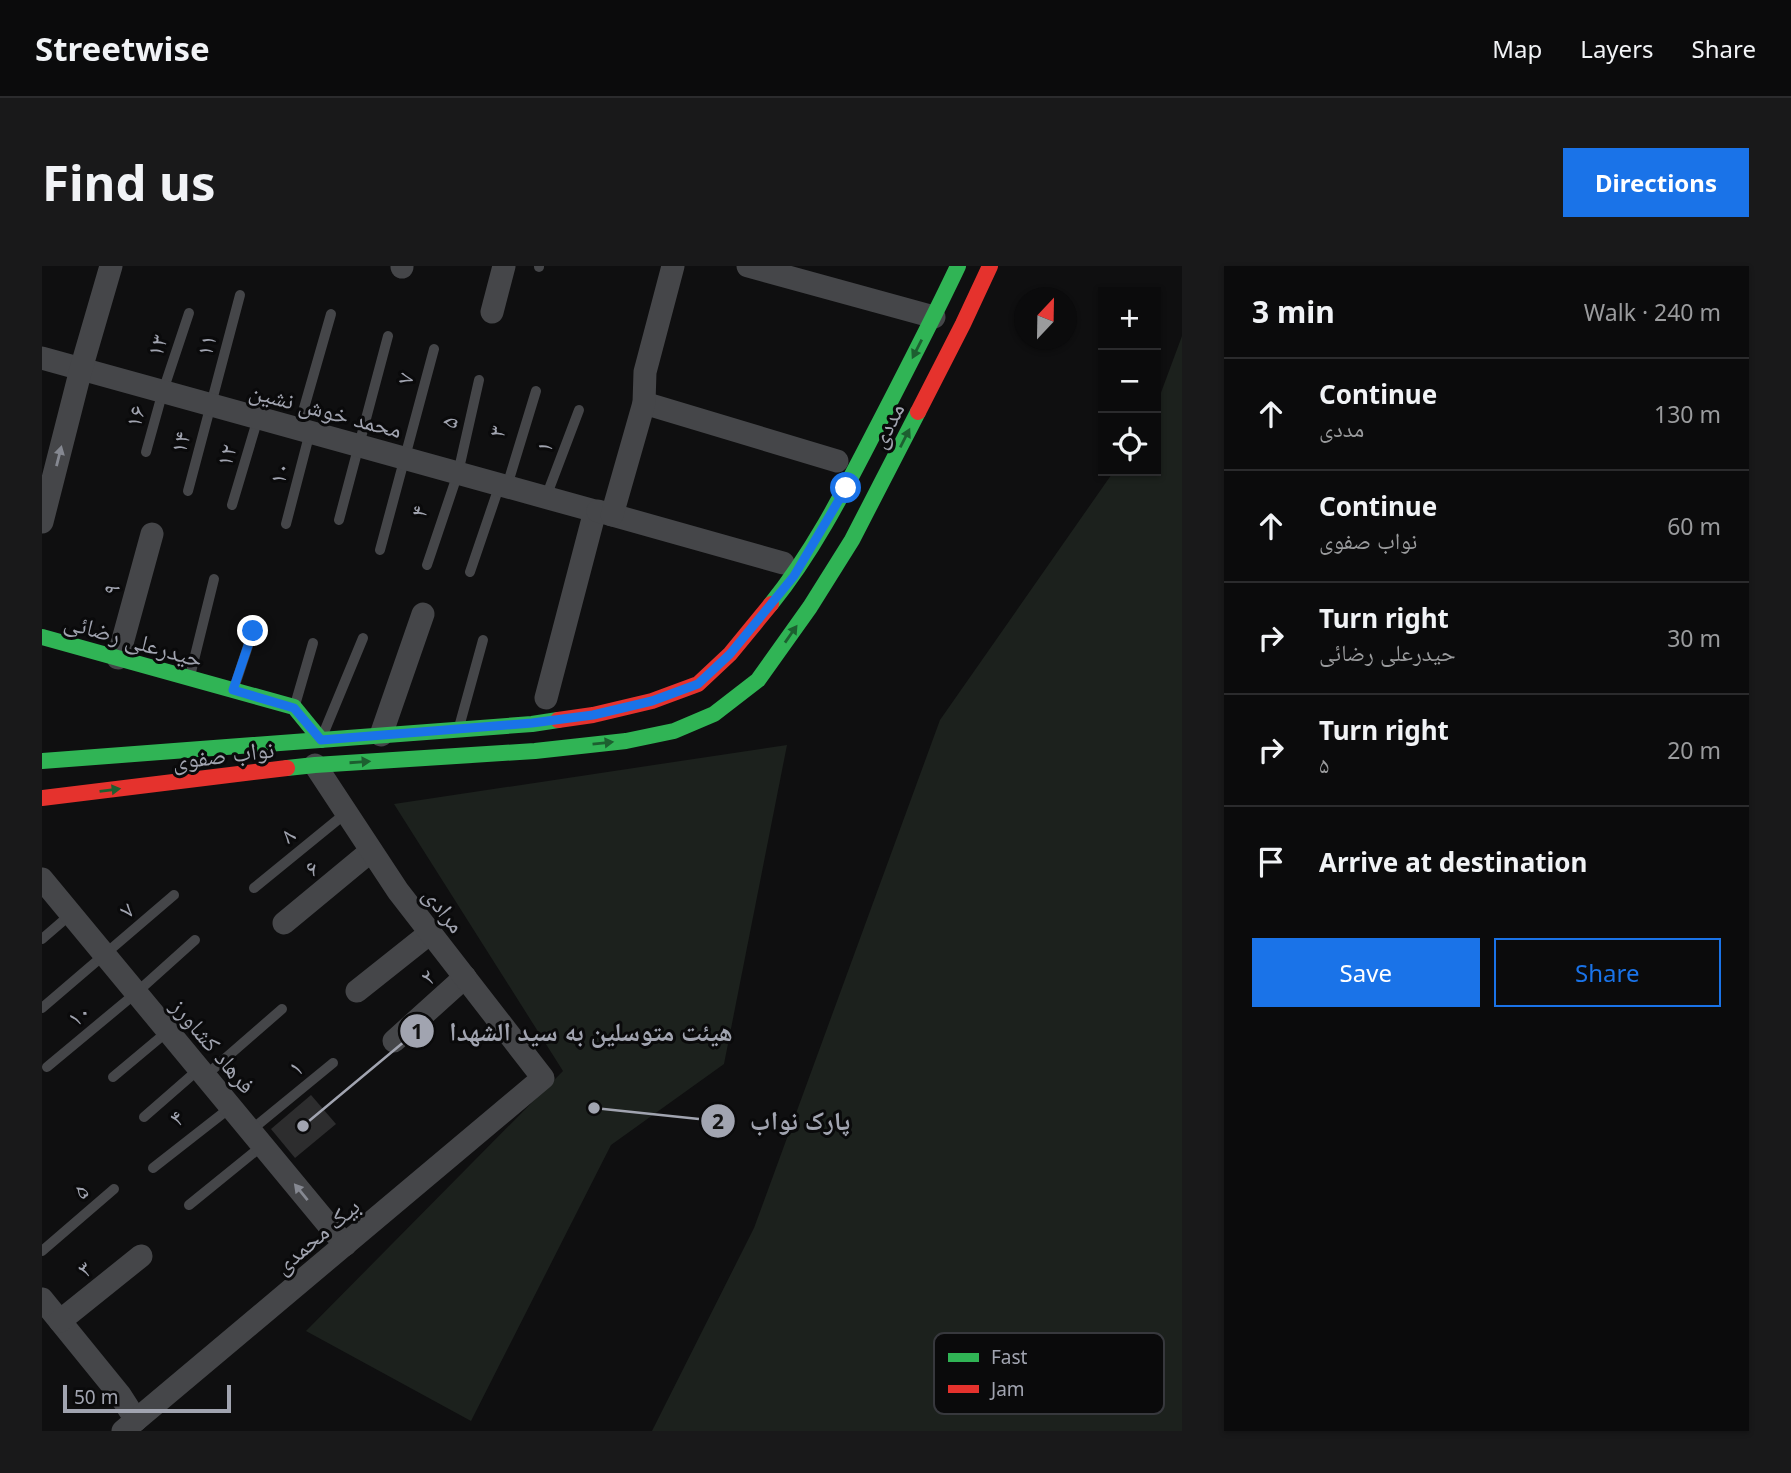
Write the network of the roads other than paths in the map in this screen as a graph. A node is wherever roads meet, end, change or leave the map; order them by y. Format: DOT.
graph roads {
  1 [pos="111,266"];
  2 [pos="504,266"];
  3 [pos="673,266"];
  4 [pos="748,266"];
  5 [pos="958,266"];
  6 [pos="990,266"];
  7 [pos="240,295"];
  8 [pos="492,312"];
  9 [pos="189,313"];
  10 [pos="331,314"];
  11 [pos="934,317"];
  12 [pos="388,336"];
  13 [pos="434,349"];
  14 [pos="42,358"];
  15 [pos="81,369"];
  16 [pos="479,380"];
  17 [pos="163,391"];
  18 [pos="536,391"];
  19 [pos="644,403"];
  20 [pos="211,405"];
  21 [pos="579,410"];
  22 [pos="258,418"];
  23 [pos="304,430"];
  24 [pos="358,445"];
  25 [pos="146,452"];
  26 [pos="404,458"];
  27 [pos="837,461"];
  28 [pos="458,473"];
  29 [pos="503,485"];
  30 [pos="188,491"];
  31 [pos="546,497"];
  32 [pos="232,505"];
  33 [pos="604,513"];
  34 [pos="340,520"];
  35 [pos="42,522"];
  36 [pos="286,524"];
  37 [pos="152,534"];
  38 [pos="380,550"];
  39 [pos="783,563"];
  40 [pos="428,565"];
  41 [pos="470,572"];
  42 [pos="214,579"];
  43 [pos="423,614"];
  44 [pos="253,631"];
  45 [pos="42,637"];
  46 [pos="362,638"];
  47 [pos="483,640"];
  48 [pos="313,643"];
  49 [pos="118,659"];
  50 [pos="189,678"];
  51 [pos="233,690"];
  52 [pos="546,698"];
  53 [pos="294,708"];
  54 [pos="532,723"];
  55 [pos="458,729"];
  56 [pos="382,735"];
  57 [pos="321,740"];
  58 [pos="535,751"];
  59 [pos="42,761"];
  60 [pos="315,765"];
  61 [pos="42,798"];
  62 [pos="346,813"];
  63 [pos="371,850"];
  64 [pos="42,879"];
  65 [pos="254,888"];
  66 [pos="174,895"];
  67 [pos="71,914"];
  68 [pos="284,923"];
  69 [pos="430,933"];
  70 [pos="42,939"];
  71 [pos="195,940"];
  72 [pos="104,954"];
  73 [pos="464,977"];
  74 [pos="357,992"];
  75 [pos="136,993"];
  76 [pos="42,1009"];
  77 [pos="282,1009"];
  78 [pos="168,1031"];
  79 [pos="394,1041"];
  80 [pos="334,1063"];
  81 [pos="47,1067"];
  82 [pos="202,1072"];
  83 [pos="113,1077"];
  84 [pos="543,1079"];
  85 [pos="231,1107"];
  86 [pos="145,1117"];
  87 [pos="256,1138"];
  88 [pos="153,1168"];
  89 [pos="114,1189"];
  90 [pos="189,1205"];
  91 [pos="345,1245"];
  92 [pos="42,1251"];
  93 [pos="141,1256"];
  94 [pos="42,1299"];
  95 [pos="60,1321"];
  96 [pos="129,1426"];
  1 -- 15 [label="street"];
  2 -- 8 [label="street"];
  3 -- 19 [label="street"];
  4 -- 11 [label="street"];
  5 -- 11 [label="street, مددی"];
  58 -- 6 [label="street, مددی, one-way"];
  7 -- 20 [label="lane, ۱۱"];
  9 -- 17 [label="lane, ۱۳"];
  10 -- 23 [label="lane, ۱۰"];
  11 -- 54 [label="street, مددی, one-way"];
  12 -- 24 [label="lane"];
  13 -- 26 [label="lane, ۷"];
  14 -- 15 [label="street, محمد خوش نشین"];
  15 -- 17 [label="street, محمد خوش نشین"];
  35 -- 15 [label="street, one-way"];
  16 -- 28 [label="lane, ۵"];
  17 -- 20 [label="street, محمد خوش نشین"];
  17 -- 25 [label="lane, ۱۶"];
  18 -- 29 [label="lane, ۳"];
  19 -- 27 [label="street"];
  19 -- 33 [label="street"];
  20 -- 22 [label="street, محمد خوش نشین"];
  20 -- 30 [label="lane, ۱۴"];
  21 -- 31 [label="lane, ۱"];
  22 -- 23 [label="street, محمد خوش نشین"];
  22 -- 32 [label="lane, ۱۲"];
  23 -- 24 [label="street, محمد خوش نشین"];
  23 -- 36 [label="lane, ۱۰"];
  24 -- 26 [label="street, محمد خوش نشین"];
  24 -- 34 [label="lane"];
  26 -- 28 [label="street, محمد خوش نشین"];
  26 -- 38 [label="lane"];
  28 -- 29 [label="street, محمد خوش نشین"];
  28 -- 40 [label="lane, ۴"];
  29 -- 31 [label="street, محمد خوش نشین"];
  29 -- 41 [label="lane"];
  31 -- 33 [label="street, محمد خوش نشین"];
  33 -- 39 [label="street, محمد خوش نشین"];
  33 -- 52 [label="street"];
  37 -- 49 [label="street, ۹"];
  42 -- 50 [label="lane"];
  43 -- 56 [label="street"];
  44 -- 51 [label="lane"];
  45 -- 49 [label="street, حیدرعلی رضائی"];
  46 -- 57 [label="lane"];
  47 -- 55 [label="lane"];
  48 -- 53 [label="lane"];
  49 -- 50 [label="street, حیدرعلی رضائی"];
  50 -- 51 [label="street, حیدرعلی رضائی"];
  51 -- 53 [label="street, حیدرعلی رضائی"];
  53 -- 57 [label="street"];
  54 -- 55 [label="street, نواب صفوی"];
  54 -- 58 [label="street"];
  55 -- 56 [label="street, نواب صفوی"];
  56 -- 57 [label="street, نواب صفوی"];
  57 -- 59 [label="street, نواب صفوی"];
  60 -- 58 [label="street, نواب صفوی, one-way"];
  61 -- 60 [label="street, نواب صفوی, one-way"];
  60 -- 62 [label="street, مرادی"];
  62 -- 63 [label="street, مرادی"];
  62 -- 65 [label="lane, ۸"];
  63 -- 68 [label="street, ۶"];
  63 -- 69 [label="street, مرادی"];
  64 -- 67 [label="street, فرهاد کشاورز"];
  66 -- 72 [label="lane, ۷"];
  67 -- 70 [label="lane"];
  67 -- 72 [label="street, فرهاد کشاورز"];
  69 -- 73 [label="street, مرادی"];
  69 -- 74 [label="street"];
  71 -- 75 [label="lane"];
  72 -- 75 [label="street, فرهاد کشاورز"];
  72 -- 76 [label="lane"];
  73 -- 79 [label="street, ۲"];
  73 -- 84 [label="street, مرادی"];
  75 -- 78 [label="street, فرهاد کشاورز"];
  75 -- 81 [label="lane, ۱۰"];
  77 -- 82 [label="lane"];
  78 -- 82 [label="street, فرهاد کشاورز"];
  78 -- 83 [label="lane"];
  80 -- 87 [label="lane, ۱"];
  82 -- 85 [label="street, فرهاد کشاورز"];
  82 -- 86 [label="lane"];
  84 -- 91 [label="street, بیک محمدی"];
  85 -- 87 [label="street, فرهاد کشاورز"];
  85 -- 88 [label="lane, ۴"];
  87 -- 90 [label="lane"];
  91 -- 87 [label="street, فرهاد کشاورز, one-way"];
  89 -- 92 [label="lane, ۵"];
  91 -- 96 [label="street, بیک محمدی"];
  93 -- 95 [label="street, ۳"];
  94 -- 95 [label="street"];
  95 -- 96 [label="street"];
}
